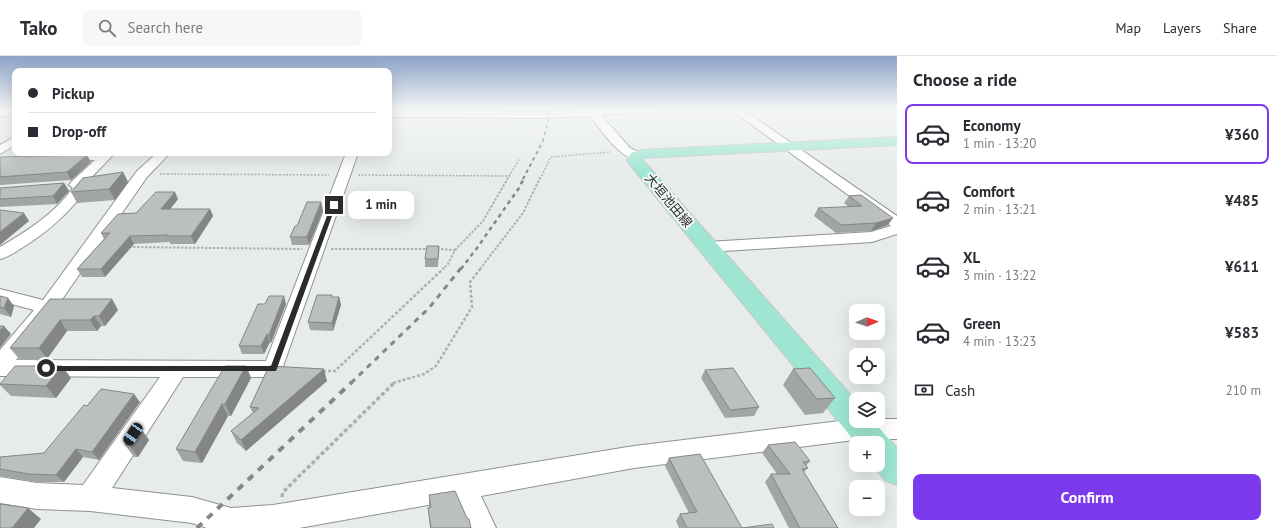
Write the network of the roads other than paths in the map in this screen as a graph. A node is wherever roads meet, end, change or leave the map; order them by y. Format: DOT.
graph roads {
  1 [pos="610,131"];
  2 [pos="767,131"];
  3 [pos="897,142"];
  4 [pos="12,144"];
  5 [pos="788,146"];
  6 [pos="631,153"];
  7 [pos="3,156"];
  8 [pos="161,156"];
  9 [pos="351,156"];
  10 [pos="53,158"];
  11 [pos="142,174"];
  12 [pos="124,177"];
  13 [pos="85,183"];
  14 [pos="62,186"];
  15 [pos="875,208"];
  16 [pos="897,209"];
  17 [pos="897,223"];
  18 [pos="897,229"];
  19 [pos="708,247"];
  20 [pos="0,254"];
  21 [pos="0,295"];
  22 [pos="47,307"];
  23 [pos="0,367"];
  24 [pos="176,370"];
  25 [pos="897,429"];
  26 [pos="868,436"];
  27 [pos="880,436"];
  28 [pos="849,442"];
  29 [pos="885,457"];
  30 [pos="897,471"];
  31 [pos="464,486"];
  32 [pos="0,490"];
  33 [pos="90,498"];
  34 [pos="272,523"];
  35 [pos="482,528"];
  1 -- 6 [label="street"];
  2 -- 5 [label="street"];
  3 -- 5 [label="main road, 大垣池田線"];
  4 -- 7 [label="street"];
  5 -- 6 [label="main road, 大垣池田線"];
  5 -- 15 [label="street"];
  6 -- 19 [label="main road, 大垣池田線"];
  8 -- 11 [label="street"];
  9 -- 24 [label="street"];
  10 -- 13 [label="street"];
  11 -- 12 [label="street"];
  11 -- 22 [label="street"];
  13 -- 14 [label="street"];
  13 -- 20 [label="street"];
  15 -- 16 [label="street"];
  15 -- 17 [label="street"];
  18 -- 19 [label="street"];
  19 -- 26 [label="main road, 大垣池田線"];
  21 -- 22 [label="street"];
  22 -- 23 [label="street"];
  23 -- 24 [label="street"];
  24 -- 33 [label="street"];
  25 -- 27 [label="street"];
  28 -- 31 [label="street"];
  29 -- 30 [label="main road, 大垣池田線"];
  31 -- 34 [label="street"];
  31 -- 35 [label="street"];
  32 -- 33 [label="street"];
  33 -- 34 [label="street"];
}
